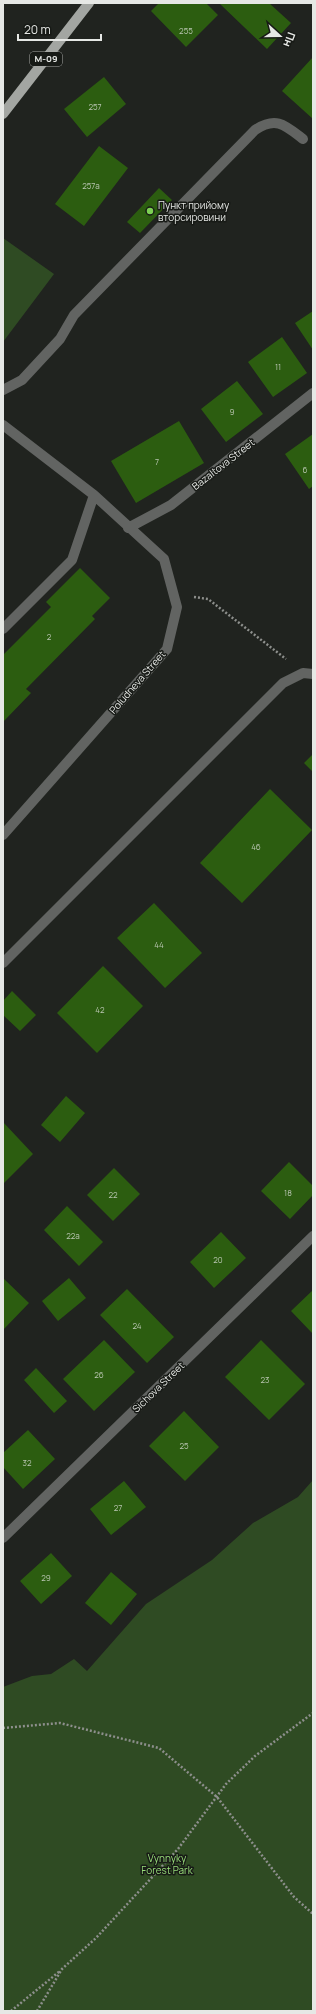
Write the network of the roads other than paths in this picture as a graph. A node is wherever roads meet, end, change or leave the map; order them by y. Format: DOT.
graph roads {
  1 [pos="89,3"];
  2 [pos="3,114"];
  3 [pos="303,139"];
  4 [pos="3,390"];
  5 [pos="313,393"];
  6 [pos="3,425"];
  7 [pos="94,495"];
  8 [pos="128,528"];
  9 [pos="3,629"];
  10 [pos="308,674"];
  11 [pos="3,835"];
  12 [pos="3,963"];
  13 [pos="313,1236"];
  14 [pos="3,1538"];
  1 -- 2 [label="main road, М-09"];
  3 -- 4 [label="street"];
  5 -- 8 [label="street, Bazaltova Street"];
  6 -- 7 [label="street, Poludneva Street"];
  7 -- 8 [label="street, Poludneva Street"];
  7 -- 9 [label="street"];
  8 -- 11 [label="street, Poludneva Street"];
  10 -- 12 [label="street"];
  13 -- 14 [label="street, Sichova Street"];
}
